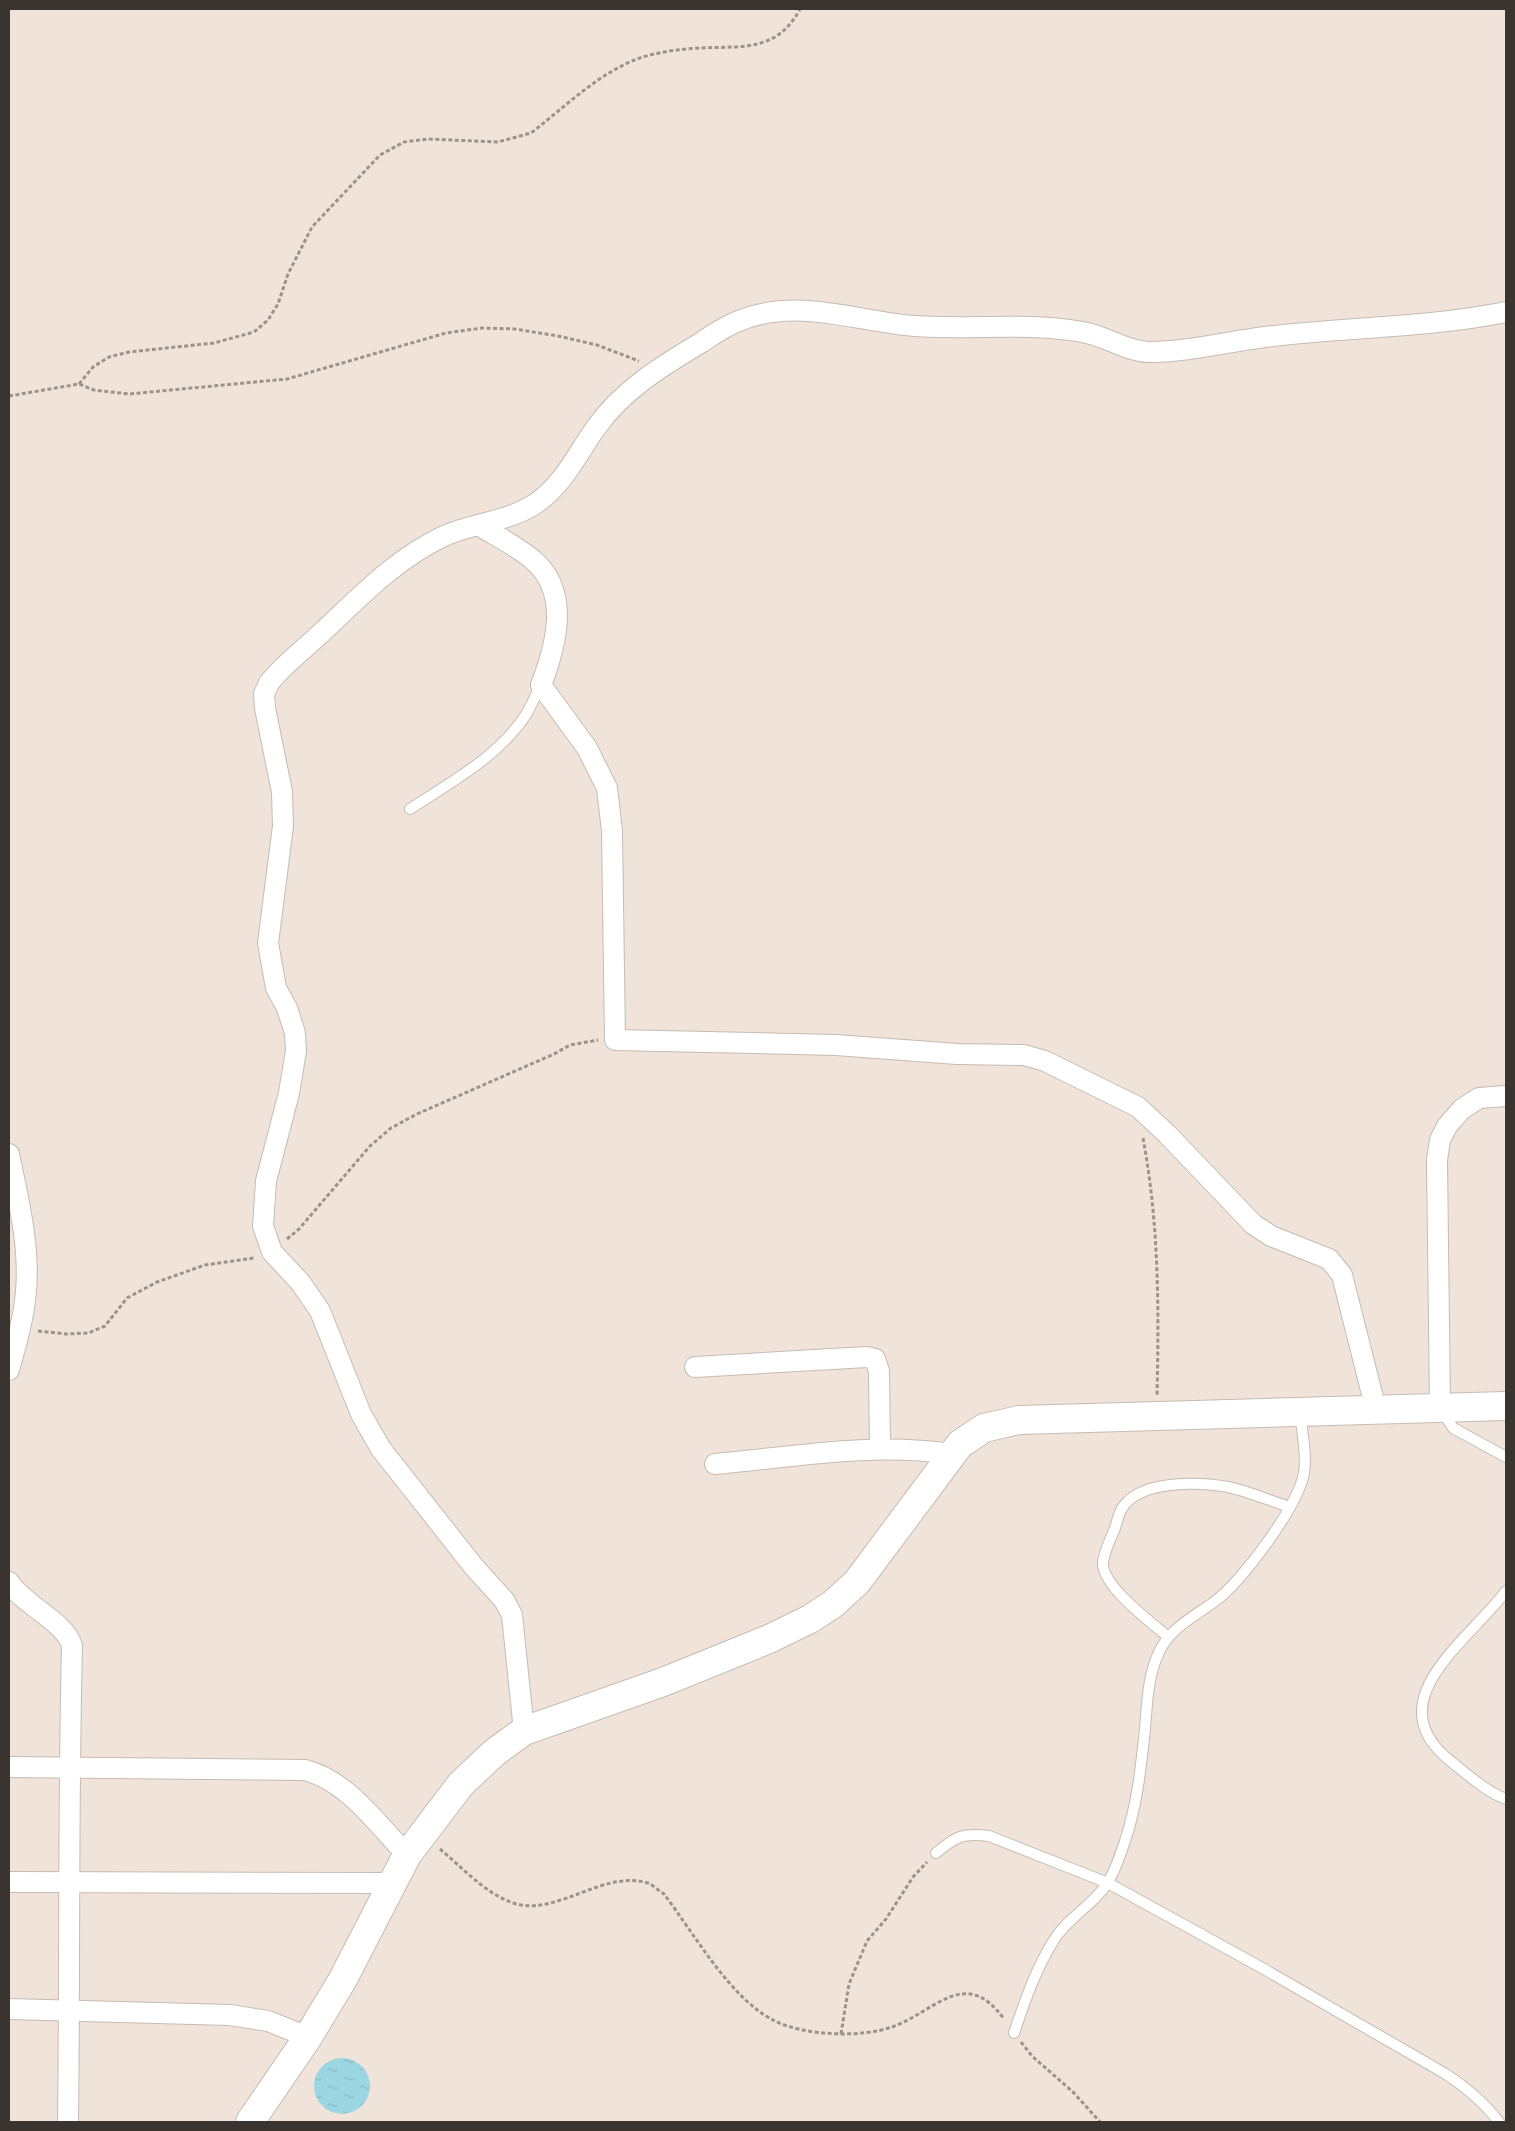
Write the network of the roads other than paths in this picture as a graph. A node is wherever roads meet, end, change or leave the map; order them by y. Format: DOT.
graph roads {
  1 [pos="1506,312"];
  2 [pos="478,525"];
  3 [pos="541,685"];
  4 [pos="410,809"];
  5 [pos="1506,1096"];
  6 [pos="9,1154"];
  7 [pos="695,1367"];
  8 [pos="9,1370"];
  9 [pos="1506,1406"];
  10 [pos="1440,1407"];
  11 [pos="1376,1410"];
  12 [pos="1300,1412"];
  13 [pos="880,1448"];
  14 [pos="951,1454"];
  15 [pos="1506,1456"];
  16 [pos="715,1464"];
  17 [pos="1290,1507"];
  18 [pos="9,1582"];
  19 [pos="1506,1591"];
  20 [pos="1168,1636"];
  21 [pos="524,1730"];
  22 [pos="9,1766"];
  23 [pos="69,1766"];
  24 [pos="1506,1800"];
  25 [pos="414,1845"];
  26 [pos="936,1853"];
  27 [pos="71,1881"];
  28 [pos="9,1882"];
  29 [pos="1108,1882"];
  30 [pos="391,1883"];
  31 [pos="9,2009"];
  32 [pos="70,2010"];
  33 [pos="1014,2033"];
  34 [pos="308,2037"];
  35 [pos="68,2122"];
  36 [pos="250,2122"];
  37 [pos="1499,2122"];
  1 -- 2 [label="street"];
  2 -- 3 [label="street"];
  2 -- 21 [label="street"];
  3 -- 4 [label="lane"];
  3 -- 11 [label="street"];
  5 -- 10 [label="street"];
  6 -- 8 [label="street"];
  7 -- 13 [label="street"];
  9 -- 10 [label="street"];
  10 -- 11 [label="street"];
  10 -- 15 [label="lane"];
  11 -- 12 [label="street"];
  12 -- 14 [label="street"];
  12 -- 17 [label="lane"];
  13 -- 14 [label="street"];
  13 -- 16 [label="street"];
  14 -- 21 [label="street"];
  17 -- 20 [label="lane"];
  17 -- 20 [label="lane"];
  18 -- 23 [label="street"];
  19 -- 24 [label="lane"];
  20 -- 29 [label="lane"];
  21 -- 25 [label="street"];
  22 -- 23 [label="street"];
  23 -- 25 [label="street"];
  23 -- 27 [label="street"];
  25 -- 30 [label="street"];
  26 -- 29 [label="lane"];
  27 -- 28 [label="street"];
  27 -- 30 [label="street"];
  27 -- 32 [label="street"];
  29 -- 33 [label="lane"];
  29 -- 37 [label="lane"];
  30 -- 34 [label="street"];
  31 -- 32 [label="street"];
  32 -- 34 [label="street"];
  32 -- 35 [label="street"];
  34 -- 36 [label="street"];
}
